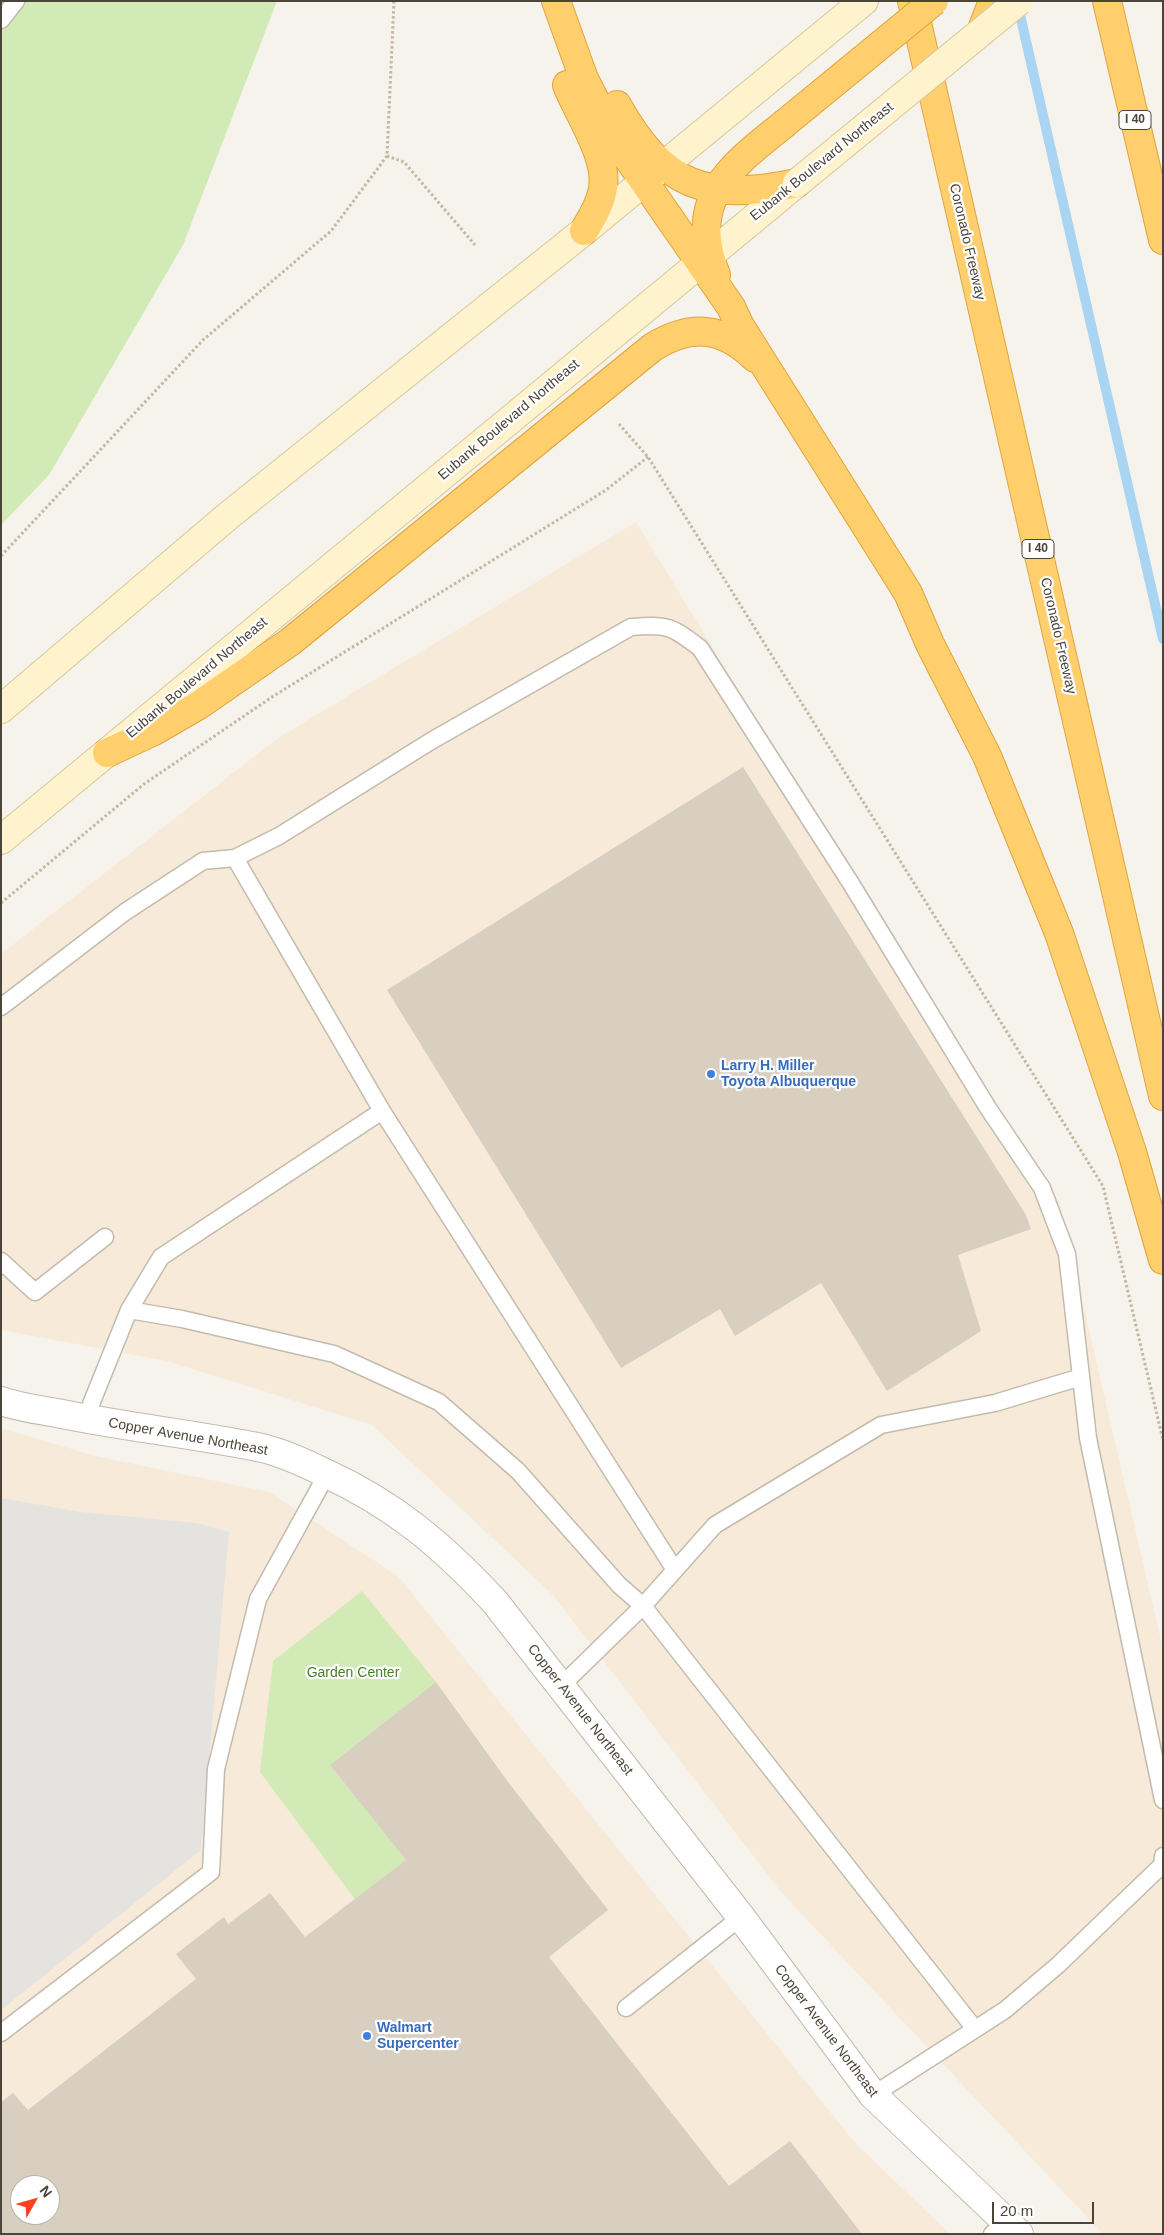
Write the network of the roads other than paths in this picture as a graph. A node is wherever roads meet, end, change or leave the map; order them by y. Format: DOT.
graph roads {
  1 [pos="16,1"];
  2 [pos="550,1"];
  3 [pos="556,1"];
  4 [pos="567,1"];
  5 [pos="864,1"];
  6 [pos="912,1"];
  7 [pos="934,1"];
  8 [pos="993,1"];
  9 [pos="1019,1"];
  10 [pos="1107,1"];
  11 [pos="1,20"];
  12 [pos="981,32"];
  13 [pos="608,126"];
  14 [pos="654,169"];
  15 [pos="603,182"];
  16 [pos="797,183"];
  17 [pos="717,189"];
  18 [pos="584,231"];
  19 [pos="1163,240"];
  20 [pos="704,258"];
  21 [pos="774,380"];
  22 [pos="1,709"];
  23 [pos="107,753"];
  24 [pos="1,840"];
  25 [pos="235,858"];
  26 [pos="1,1007"];
  27 [pos="1163,1096"];
  28 [pos="382,1111"];
  29 [pos="105,1237"];
  30 [pos="1163,1260"];
  31 [pos="1,1261"];
  32 [pos="129,1310"];
  33 [pos="1082,1377"];
  34 [pos="1,1402"];
  35 [pos="85,1419"];
  36 [pos="327,1474"];
  37 [pos="675,1570"];
  38 [pos="643,1606"];
  39 [pos="562,1686"];
  40 [pos="1163,1800"];
  41 [pos="1163,1856"];
  42 [pos="741,1916"];
  43 [pos="626,2008"];
  44 [pos="975,2029"];
  45 [pos="1,2034"];
  46 [pos="873,2095"];
  47 [pos="1006,2230"];
  1 -- 11 [label="lane"];
  2 -- 15 [label="highway"];
  3 -- 13 [label="highway"];
  4 -- 14 [label="highway"];
  5 -- 14 [label="main road"];
  6 -- 27 [label="highway, Coronado Freeway / I 40"];
  7 -- 17 [label="highway, bridge"];
  8 -- 12 [label="highway"];
  9 -- 12 [label="main road, Eubank Boulevard Northeast, bridge"];
  10 -- 19 [label="highway, I 40"];
  12 -- 16 [label="main road, Eubank Boulevard Northeast, bridge"];
  13 -- 14 [label="highway"];
  13 -- 15 [label="highway"];
  14 -- 17 [label="highway"];
  14 -- 18 [label="main road"];
  14 -- 20 [label="highway"];
  15 -- 18 [label="highway"];
  16 -- 17 [label="highway"];
  16 -- 20 [label="main road, Eubank Boulevard Northeast"];
  17 -- 20 [label="highway"];
  18 -- 22 [label="main road"];
  20 -- 21 [label="highway"];
  20 -- 23 [label="main road, Eubank Boulevard Northeast"];
  21 -- 23 [label="highway"];
  21 -- 30 [label="highway"];
  23 -- 24 [label="main road, Eubank Boulevard Northeast"];
  25 -- 26 [label="lane"];
  25 -- 28 [label="lane"];
  25 -- 33 [label="lane"];
  28 -- 32 [label="lane"];
  28 -- 37 [label="lane"];
  29 -- 31 [label="lane"];
  32 -- 35 [label="lane"];
  32 -- 38 [label="lane"];
  33 -- 37 [label="lane"];
  33 -- 40 [label="lane"];
  34 -- 35 [label="street, Copper Avenue Northeast"];
  35 -- 36 [label="street, Copper Avenue Northeast"];
  36 -- 39 [label="street, Copper Avenue Northeast"];
  36 -- 45 [label="lane"];
  37 -- 38 [label="lane"];
  38 -- 39 [label="lane"];
  38 -- 44 [label="lane"];
  39 -- 42 [label="street, Copper Avenue Northeast"];
  41 -- 44 [label="lane"];
  42 -- 43 [label="lane"];
  42 -- 46 [label="street, Copper Avenue Northeast"];
  44 -- 46 [label="lane"];
  46 -- 47 [label="street, Copper Avenue Northeast"];
}
